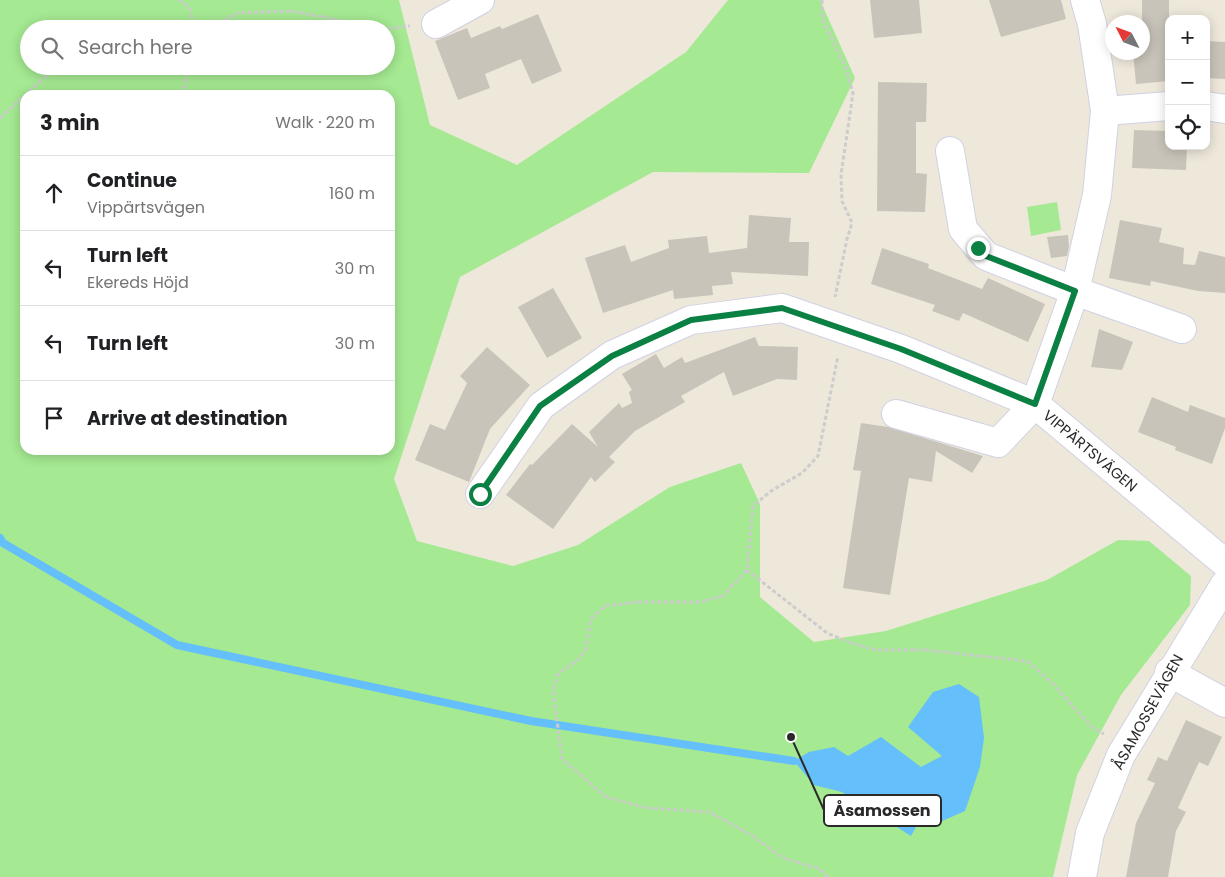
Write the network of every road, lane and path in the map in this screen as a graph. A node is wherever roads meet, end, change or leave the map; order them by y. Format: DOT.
graph roads {
  1 [pos="179,0"];
  2 [pos="480,0"];
  3 [pos="822,0"];
  4 [pos="1085,0"];
  5 [pos="193,20"];
  6 [pos="224,20"];
  7 [pos="341,20"];
  8 [pos="436,24"];
  9 [pos="395,27"];
  10 [pos="47,75"];
  11 [pos="187,75"];
  12 [pos="31,90"];
  13 [pos="183,90"];
  14 [pos="20,100"];
  15 [pos="1165,106"];
  16 [pos="1210,107"];
  17 [pos="1225,109"];
  18 [pos="1105,112"];
  19 [pos="0,118"];
  20 [pos="950,151"];
  21 [pos="1075,291"];
  22 [pos="844,329"];
  23 [pos="1182,329"];
  24 [pos="1035,404"];
  25 [pos="896,414"];
  26 [pos="480,494"];
  27 [pos="1225,563"];
  28 [pos="747,570"];
  29 [pos="1225,584"];
  30 [pos="1169,672"];
  31 [pos="1225,703"];
  32 [pos="1126,745"];
  33 [pos="828,877"];
  34 [pos="1082,877"];
  1 -- 5 [label="path"];
  2 -- 8 [label="street"];
  3 -- 22 [label="path"];
  4 -- 18 [label="street"];
  6 -- 7 [label="path"];
  8 -- 9 [label="path"];
  10 -- 12 [label="path"];
  11 -- 13 [label="path"];
  14 -- 19 [label="path"];
  15 -- 18 [label="street"];
  16 -- 17 [label="street"];
  18 -- 21 [label="street"];
  20 -- 21 [label="street"];
  21 -- 23 [label="street"];
  21 -- 24 [label="street"];
  22 -- 24 [label="street, VIPPÄRTSVÄGEN"];
  22 -- 26 [label="street, VIPPÄRTSVÄGEN"];
  22 -- 28 [label="path"];
  24 -- 25 [label="street"];
  24 -- 27 [label="street, VIPPÄRTSVÄGEN"];
  28 -- 32 [label="path"];
  28 -- 33 [label="path"];
  29 -- 30 [label="street, ÅSAMOSSEVÄGEN"];
  30 -- 31 [label="street"];
  30 -- 32 [label="street, ÅSAMOSSEVÄGEN"];
  32 -- 34 [label="street, ÅSAMOSSEVÄGEN"];
}
